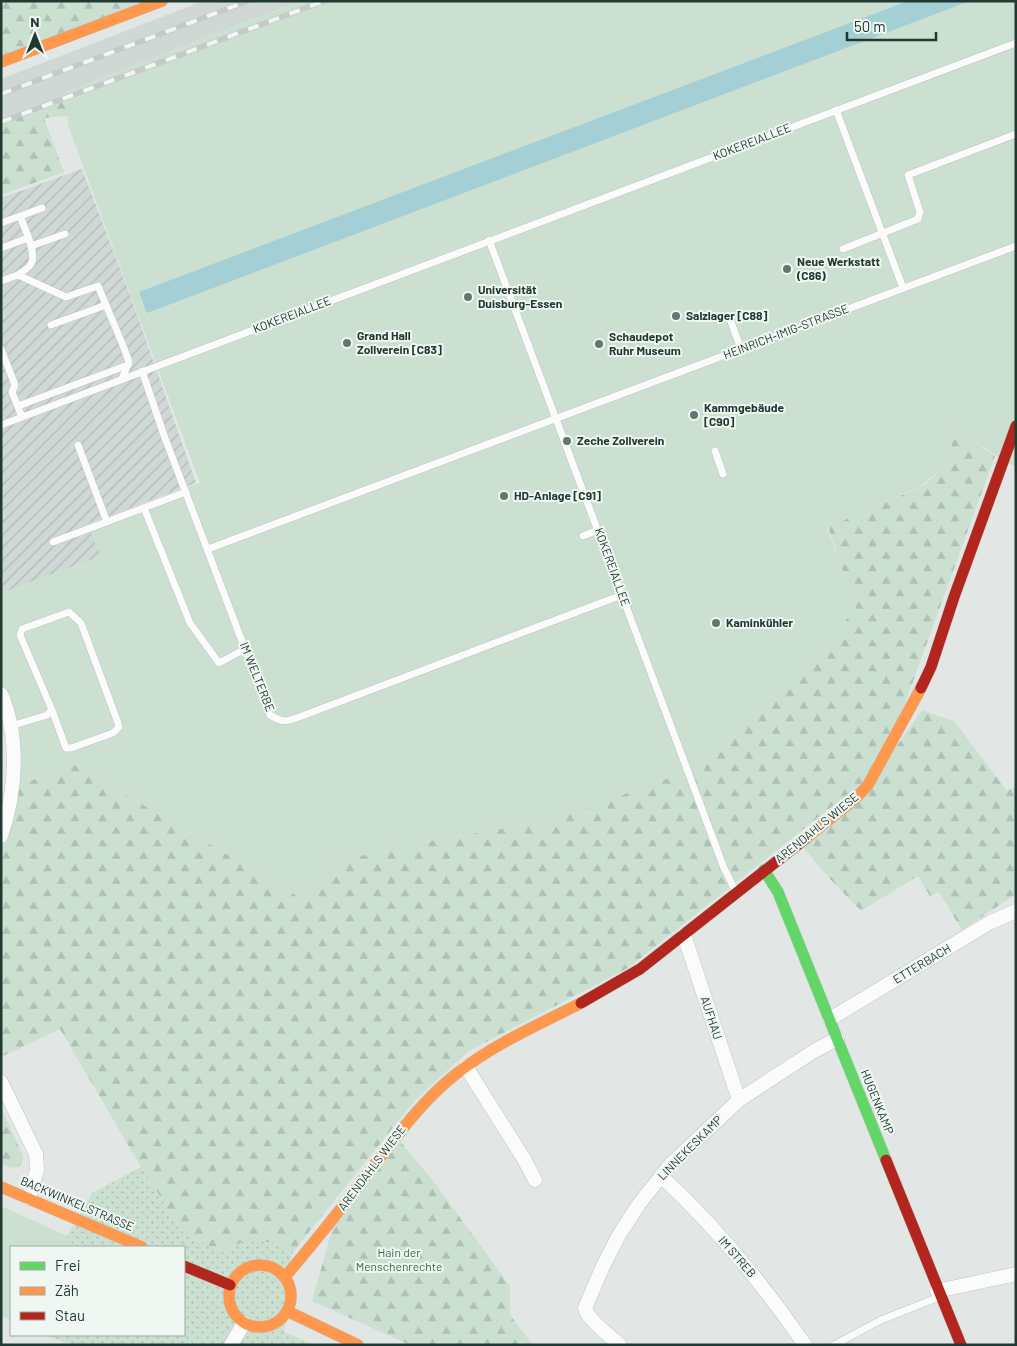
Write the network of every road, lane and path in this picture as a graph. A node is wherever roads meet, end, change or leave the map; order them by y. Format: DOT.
graph roads {
  1 [pos="162,1"];
  2 [pos="1016,43"];
  3 [pos="1,62"];
  4 [pos="836,110"];
  5 [pos="1016,134"];
  6 [pos="42,208"];
  7 [pos="20,216"];
  8 [pos="1,224"];
  9 [pos="882,233"];
  10 [pos="65,234"];
  11 [pos="28,238"];
  12 [pos="489,240"];
  13 [pos="31,246"];
  14 [pos="1016,246"];
  15 [pos="1,248"];
  16 [pos="843,249"];
  17 [pos="18,275"];
  18 [pos="1,281"];
  19 [pos="903,288"];
  20 [pos="106,306"];
  21 [pos="730,319"];
  22 [pos="51,326"];
  23 [pos="1,349"];
  24 [pos="741,349"];
  25 [pos="128,365"];
  26 [pos="142,372"];
  27 [pos="122,379"];
  28 [pos="18,406"];
  29 [pos="22,417"];
  30 [pos="556,418"];
  31 [pos="1,425"];
  32 [pos="1016,426"];
  33 [pos="78,445"];
  34 [pos="715,451"];
  35 [pos="723,474"];
  36 [pos="186,492"];
  37 [pos="144,508"];
  38 [pos="107,522"];
  39 [pos="598,530"];
  40 [pos="583,536"];
  41 [pos="53,542"];
  42 [pos="208,549"];
  43 [pos="622,595"];
  44 [pos="245,649"];
  45 [pos="1,694"];
  46 [pos="52,710"];
  47 [pos="11,726"];
  48 [pos="7,758"];
  49 [pos="1,836"];
  50 [pos="764,870"];
  51 [pos="736,893"];
  52 [pos="1016,910"];
  53 [pos="684,936"];
  54 [pos="830,1019"];
  55 [pos="837,1039"];
  56 [pos="466,1067"];
  57 [pos="1,1082"];
  58 [pos="739,1100"];
  59 [pos="661,1176"];
  60 [pos="535,1180"];
  61 [pos="1,1187"];
  62 [pos="29,1198"];
  63 [pos="140,1246"];
  64 [pos="185,1266"];
  65 [pos="1016,1274"];
  66 [pos="285,1277"];
  67 [pos="230,1285"];
  68 [pos="938,1294"];
  69 [pos="287,1311"];
  70 [pos="244,1323"];
  71 [pos="231,1345"];
  72 [pos="358,1345"];
  73 [pos="620,1345"];
  74 [pos="805,1345"];
  75 [pos="834,1345"];
  76 [pos="962,1345"];
  1 -- 3 [label="street"];
  2 -- 4 [label="lane, KOKEREIALLEE"];
  4 -- 9 [label="lane"];
  4 -- 12 [label="lane, KOKEREIALLEE"];
  5 -- 9 [label="lane"];
  6 -- 7 [label="lane"];
  7 -- 8 [label="lane"];
  7 -- 11 [label="lane"];
  9 -- 16 [label="lane"];
  9 -- 19 [label="lane"];
  10 -- 13 [label="lane"];
  11 -- 13 [label="lane"];
  11 -- 15 [label="lane"];
  12 -- 26 [label="lane, KOKEREIALLEE"];
  12 -- 30 [label="lane, KOKEREIALLEE"];
  13 -- 17 [label="lane"];
  14 -- 19 [label="lane, HEINRICH-IMIG-STRASSE"];
  17 -- 18 [label="lane"];
  17 -- 20 [label="lane"];
  19 -- 24 [label="lane, HEINRICH-IMIG-STRASSE"];
  20 -- 22 [label="lane"];
  20 -- 25 [label="lane"];
  21 -- 24 [label="lane"];
  23 -- 28 [label="lane"];
  24 -- 30 [label="lane, HEINRICH-IMIG-STRASSE"];
  25 -- 27 [label="lane"];
  25 -- 28 [label="lane"];
  26 -- 27 [label="lane"];
  26 -- 36 [label="lane, IM WELTERBE"];
  27 -- 29 [label="lane"];
  28 -- 29 [label="lane"];
  29 -- 31 [label="lane"];
  30 -- 39 [label="lane, KOKEREIALLEE"];
  30 -- 42 [label="lane, HEINRICH-IMIG-STRASSE"];
  32 -- 50 [label="street, ARENDAHLS WIESE"];
  33 -- 38 [label="lane"];
  34 -- 35 [label="lane"];
  36 -- 37 [label="lane"];
  36 -- 42 [label="lane, IM WELTERBE"];
  37 -- 38 [label="lane"];
  37 -- 44 [label="lane"];
  38 -- 41 [label="lane"];
  39 -- 40 [label="lane"];
  39 -- 43 [label="lane, KOKEREIALLEE"];
  42 -- 44 [label="lane, IM WELTERBE"];
  43 -- 44 [label="lane, IM WELTERBE"];
  43 -- 51 [label="lane, KOKEREIALLEE"];
  45 -- 47 [label="street"];
  46 -- 46 [label="lane"];
  46 -- 47 [label="lane"];
  47 -- 48 [label="street"];
  48 -- 49 [label="street"];
  50 -- 51 [label="street, ARENDAHLS WIESE"];
  50 -- 54 [label="street, HUGENKAMP"];
  51 -- 53 [label="street, ARENDAHLS WIESE"];
  52 -- 54 [label="street, ETTERBACH"];
  53 -- 56 [label="street, ARENDAHLS WIESE"];
  53 -- 58 [label="street, AUFHAU"];
  54 -- 55 [label="street, HUGENKAMP"];
  55 -- 58 [label="street, LINNEKESKAMP"];
  55 -- 68 [label="street, HUGENKAMP"];
  56 -- 60 [label="street"];
  56 -- 66 [label="street, ARENDAHLS WIESE"];
  57 -- 62 [label="street"];
  58 -- 59 [label="street, LINNEKESKAMP"];
  59 -- 73 [label="street, LINNEKESKAMP"];
  59 -- 74 [label="street, IM STREB"];
  61 -- 62 [label="street, BACKWINKELSTRASSE"];
  62 -- 63 [label="street, BACKWINKELSTRASSE"];
  64 -- 67 [label="street"];
  65 -- 68 [label="street"];
  66 -- 67 [label="street"];
  66 -- 69 [label="street"];
  67 -- 70 [label="street"];
  68 -- 75 [label="lane"];
  68 -- 76 [label="street, HUGENKAMP"];
  69 -- 70 [label="street"];
  69 -- 72 [label="street"];
  70 -- 71 [label="street"];
}
